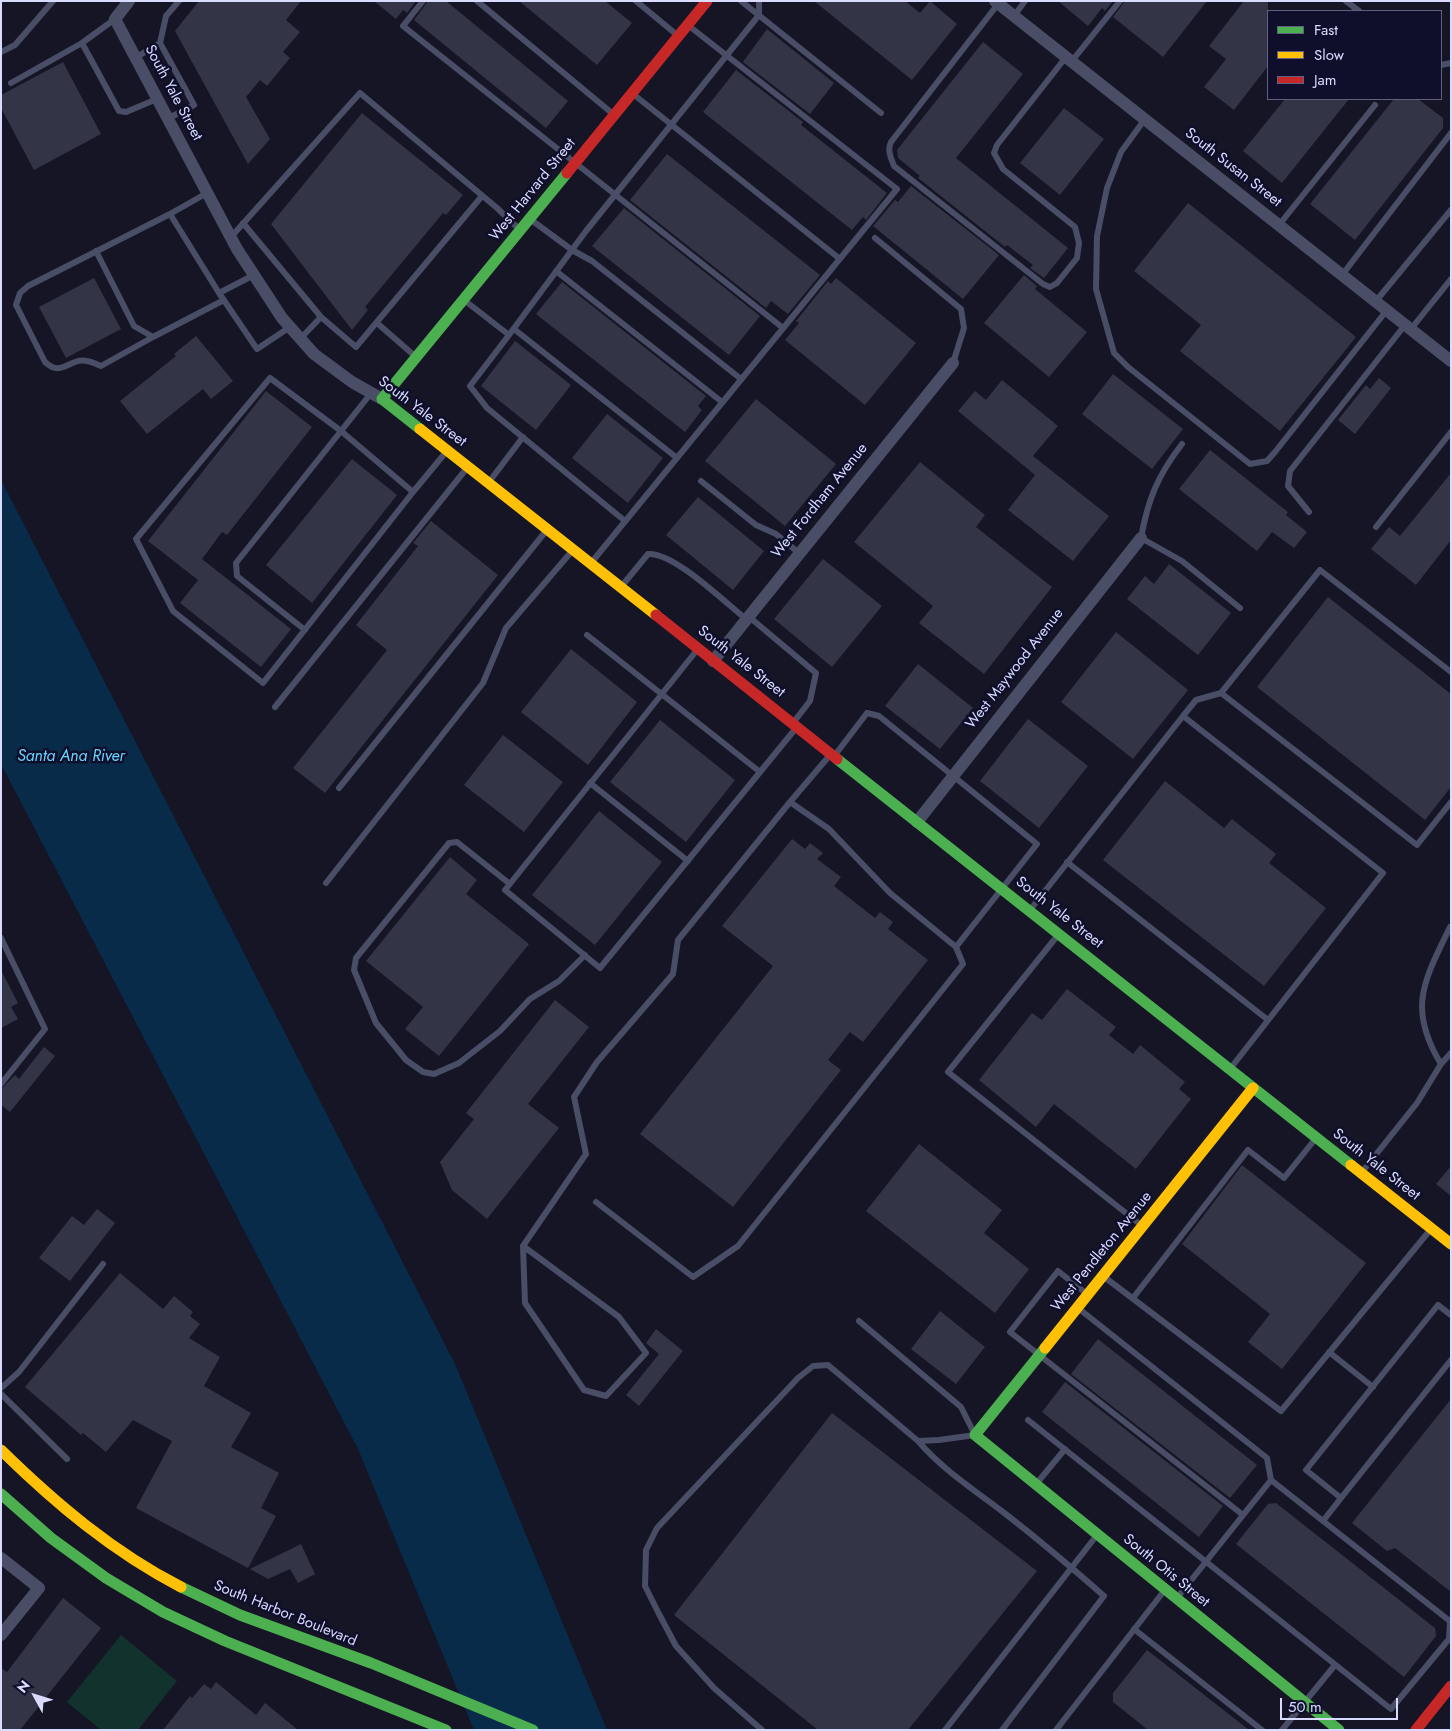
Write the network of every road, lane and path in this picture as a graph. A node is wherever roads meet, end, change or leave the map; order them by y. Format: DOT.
graph roads {
  1 [pos="54,1"];
  2 [pos="129,1"];
  3 [pos="179,1"];
  4 [pos="423,1"];
  5 [pos="477,1"];
  6 [pos="636,1"];
  7 [pos="707,1"];
  8 [pos="741,1"];
  9 [pos="759,1"];
  10 [pos="1026,1"];
  11 [pos="1120,1"];
  12 [pos="1346,1"];
  13 [pos="997,2"];
  14 [pos="1358,10"];
  15 [pos="759,15"];
  16 [pos="1014,16"];
  17 [pos="115,19"];
  18 [pos="688,25"];
  19 [pos="678,36"];
  20 [pos="82,43"];
  21 [pos="160,43"];
  22 [pos="1,52"];
  23 [pos="728,56"];
  24 [pos="136,58"];
  25 [pos="1069,59"];
  26 [pos="11,83"];
  27 [pos="632,93"];
  28 [pos="157,99"];
  29 [pos="1375,105"];
  30 [pos="881,113"];
  31 [pos="614,114"];
  32 [pos="167,118"];
  33 [pos="1145,119"];
  34 [pos="672,125"];
  35 [pos="1451,133"];
  36 [pos="574,164"];
  37 [pos="207,193"];
  38 [pos="616,194"];
  39 [pos="482,196"];
  40 [pos="1451,210"];
  41 [pos="170,214"];
  42 [pos="529,218"];
  43 [pos="243,223"];
  44 [pos="1279,225"];
  45 [pos="520,230"];
  46 [pos="230,237"];
  47 [pos="875,238"];
  48 [pos="572,250"];
  49 [pos="96,251"];
  50 [pos="840,259"];
  51 [pos="556,271"];
  52 [pos="254,275"];
  53 [pos="1342,275"];
  54 [pos="1451,279"];
  55 [pos="219,293"];
  56 [pos="224,300"];
  57 [pos="462,300"];
  58 [pos="1376,301"];
  59 [pos="1387,310"];
  60 [pos="321,318"];
  61 [pos="376,324"];
  62 [pos="290,327"];
  63 [pos="1408,327"];
  64 [pos="783,328"];
  65 [pos="514,329"];
  66 [pos="509,335"];
  67 [pos="153,337"];
  68 [pos="300,339"];
  69 [pos="416,357"];
  70 [pos="1451,361"];
  71 [pos="953,363"];
  72 [pos="741,379"];
  73 [pos="377,395"];
  74 [pos="722,402"];
  75 [pos="341,431"];
  76 [pos="1451,432"];
  77 [pos="523,437"];
  78 [pos="1182,444"];
  79 [pos="447,450"];
  80 [pos="677,458"];
  81 [pos="468,467"];
  82 [pos="701,481"];
  83 [pos="489,483"];
  84 [pos="413,492"];
  85 [pos="1309,512"];
  86 [pos="625,521"];
  87 [pos="1376,526"];
  88 [pos="547,530"];
  89 [pos="1141,538"];
  90 [pos="572,550"];
  91 [pos="799,553"];
  92 [pos="590,564"];
  93 [pos="621,588"];
  94 [pos="1240,608"];
  95 [pos="747,618"];
  96 [pos="304,630"];
  97 [pos="587,635"];
  98 [pos="698,649"];
  99 [pos="713,661"];
  100 [pos="1451,672"];
  101 [pos="1221,693"];
  102 [pos="661,694"];
  103 [pos="275,707"];
  104 [pos="1183,716"];
  105 [pos="795,726"];
  106 [pos="832,755"];
  107 [pos="760,772"];
  108 [pos="952,776"];
  109 [pos="590,783"];
  110 [pos="339,788"];
  111 [pos="790,802"];
  112 [pos="1451,802"];
  113 [pos="916,822"];
  114 [pos="688,861"];
  115 [pos="1067,862"];
  116 [pos="326,883"];
  117 [pos="510,884"];
  118 [pos="1002,889"];
  119 [pos="1029,911"];
  120 [pos="1450,927"];
  121 [pos="1058,934"];
  122 [pos="1,938"];
  123 [pos="956,947"];
  124 [pos="585,955"];
  125 [pos="1268,1020"];
  126 [pos="1451,1054"];
  127 [pos="1441,1064"];
  128 [pos="1230,1070"];
  129 [pos="1,1084"];
  130 [pos="1253,1088"];
  131 [pos="1316,1138"];
  132 [pos="1361,1173"];
  133 [pos="596,1202"];
  134 [pos="1142,1226"];
  135 [pos="1431,1229"];
  136 [pos="1451,1244"];
  137 [pos="523,1246"];
  138 [pos="103,1264"];
  139 [pos="1102,1275"];
  140 [pos="1087,1294"];
  141 [pos="1133,1298"];
  142 [pos="1076,1307"];
  143 [pos="1451,1315"];
  144 [pos="859,1321"];
  145 [pos="1329,1352"];
  146 [pos="1038,1355"];
  147 [pos="1451,1360"];
  148 [pos="1372,1387"];
  149 [pos="1,1388"];
  150 [pos="1,1394"];
  151 [pos="1028,1420"];
  152 [pos="975,1435"];
  153 [pos="918,1440"];
  154 [pos="1065,1449"];
  155 [pos="1,1450"];
  156 [pos="67,1459"];
  157 [pos="1271,1480"];
  158 [pos="1036,1485"];
  159 [pos="1,1494"];
  160 [pos="1341,1498"];
  161 [pos="1243,1515"];
  162 [pos="1322,1521"];
  163 [pos="1098,1534"];
  164 [pos="1,1558"];
  165 [pos="1206,1562"];
  166 [pos="1072,1568"];
  167 [pos="1165,1589"];
  168 [pos="1177,1598"];
  169 [pos="1450,1622"];
  170 [pos="1134,1629"];
  171 [pos="1,1635"];
  172 [pos="1335,1665"];
  173 [pos="1449,1694"];
  174 [pos="1306,1703"];
  175 [pos="443,1728"];
  176 [pos="533,1730"];
  177 [pos="762,1730"];
  178 [pos="945,1730"];
  179 [pos="1002,1730"];
  180 [pos="1056,1730"];
  181 [pos="1262,1730"];
  182 [pos="1282,1730"];
  183 [pos="1339,1730"];
  184 [pos="1416,1730"];
  1 -- 22 [label="lane"];
  2 -- 17 [label="street"];
  3 -- 21 [label="lane"];
  4 -- 36 [label="lane"];
  5 -- 31 [label="lane"];
  6 -- 19 [label="lane"];
  7 -- 18 [label="street, West Harvard Street"];
  8 -- 15 [label="lane"];
  9 -- 15 [label="lane"];
  10 -- 16 [label="lane"];
  11 -- 25 [label="lane"];
  12 -- 14 [label="lane"];
  13 -- 16 [label="street, South Susan Street"];
  13 -- 25 [label="lane"];
  15 -- 23 [label="lane"];
  15 -- 30 [label="lane"];
  16 -- 25 [label="street, South Susan Street"];
  17 -- 20 [label="lane"];
  17 -- 24 [label="street, South Yale Street"];
  18 -- 19 [label="street, West Harvard Street"];
  18 -- 23 [label="lane"];
  19 -- 27 [label="street, West Harvard Street"];
  20 -- 26 [label="lane"];
  20 -- 28 [label="lane"];
  21 -- 24 [label="lane"];
  21 -- 32 [label="lane"];
  23 -- 34 [label="lane"];
  23 -- 50 [label="lane"];
  24 -- 28 [label="street, South Yale Street"];
  25 -- 33 [label="street, South Susan Street"];
  27 -- 31 [label="street, West Harvard Street"];
  27 -- 34 [label="lane"];
  28 -- 32 [label="street, South Yale Street"];
  29 -- 44 [label="lane"];
  31 -- 36 [label="street, West Harvard Street"];
  32 -- 37 [label="street, South Yale Street"];
  33 -- 44 [label="street, South Susan Street"];
  33 -- 59 [label="lane"];
  34 -- 38 [label="lane"];
  34 -- 50 [label="lane"];
  35 -- 53 [label="lane"];
  36 -- 38 [label="lane"];
  36 -- 42 [label="street, West Harvard Street"];
  37 -- 41 [label="lane"];
  37 -- 46 [label="street, South Yale Street"];
  38 -- 48 [label="lane"];
  38 -- 64 [label="lane"];
  39 -- 43 [label="lane"];
  39 -- 45 [label="lane"];
  39 -- 61 [label="lane"];
  40 -- 58 [label="lane"];
  41 -- 49 [label="lane"];
  41 -- 55 [label="lane"];
  42 -- 45 [label="street, West Harvard Street"];
  42 -- 48 [label="lane"];
  43 -- 46 [label="lane"];
  43 -- 60 [label="lane"];
  44 -- 53 [label="street, South Susan Street"];
  45 -- 57 [label="street, West Harvard Street"];
  46 -- 52 [label="street, South Yale Street"];
  47 -- 71 [label="lane"];
  48 -- 51 [label="lane"];
  48 -- 72 [label="lane"];
  49 -- 67 [label="lane"];
  49 -- 67 [label="lane"];
  50 -- 64 [label="lane"];
  51 -- 65 [label="lane"];
  51 -- 74 [label="lane"];
  52 -- 55 [label="lane"];
  52 -- 62 [label="street, South Yale Street"];
  53 -- 58 [label="street, South Susan Street"];
  54 -- 63 [label="lane"];
  55 -- 56 [label="lane"];
  56 -- 62 [label="lane"];
  56 -- 67 [label="lane"];
  57 -- 66 [label="lane"];
  57 -- 69 [label="street, West Harvard Street"];
  58 -- 59 [label="street, South Susan Street"];
  59 -- 63 [label="street, South Susan Street"];
  60 -- 61 [label="lane"];
  60 -- 68 [label="lane"];
  61 -- 69 [label="lane"];
  62 -- 68 [label="street, South Yale Street"];
  63 -- 70 [label="street, South Susan Street"];
  63 -- 85 [label="lane"];
  64 -- 72 [label="lane"];
  65 -- 66 [label="lane"];
  65 -- 80 [label="lane"];
  66 -- 77 [label="lane"];
  68 -- 73 [label="street, South Yale Street"];
  69 -- 73 [label="street, West Harvard Street"];
  71 -- 91 [label="street, West Fordham Avenue"];
  72 -- 74 [label="lane"];
  73 -- 75 [label="lane"];
  73 -- 79 [label="street, South Yale Street"];
  74 -- 80 [label="lane"];
  75 -- 84 [label="lane"];
  75 -- 96 [label="lane"];
  75 -- 96 [label="lane"];
  76 -- 87 [label="lane"];
  77 -- 83 [label="lane"];
  77 -- 86 [label="lane"];
  78 -- 89 [label="lane"];
  79 -- 81 [label="street, South Yale Street"];
  79 -- 84 [label="lane"];
  80 -- 86 [label="lane"];
  81 -- 83 [label="street, South Yale Street"];
  81 -- 103 [label="lane"];
  82 -- 91 [label="lane"];
  83 -- 88 [label="street, South Yale Street"];
  84 -- 96 [label="lane"];
  86 -- 92 [label="lane"];
  88 -- 90 [label="street, South Yale Street"];
  88 -- 110 [label="lane"];
  89 -- 94 [label="lane"];
  89 -- 108 [label="street, West Maywood Avenue"];
  90 -- 92 [label="street, South Yale Street"];
  90 -- 116 [label="lane"];
  91 -- 95 [label="street, West Fordham Avenue"];
  92 -- 93 [label="street, South Yale Street"];
  93 -- 95 [label="lane"];
  93 -- 98 [label="street, South Yale Street"];
  95 -- 99 [label="street, West Fordham Avenue"];
  95 -- 105 [label="lane"];
  97 -- 102 [label="lane"];
  98 -- 99 [label="street, South Yale Street"];
  98 -- 102 [label="lane"];
  99 -- 105 [label="street, South Yale Street"];
  100 -- 101 [label="lane"];
  101 -- 104 [label="lane"];
  101 -- 112 [label="lane"];
  102 -- 107 [label="lane"];
  102 -- 109 [label="lane"];
  104 -- 115 [label="lane"];
  104 -- 125 [label="lane"];
  105 -- 106 [label="street, South Yale Street"];
  105 -- 107 [label="lane"];
  106 -- 108 [label="lane"];
  106 -- 111 [label="lane"];
  106 -- 113 [label="street, South Yale Street"];
  107 -- 114 [label="lane"];
  108 -- 113 [label="street, West Maywood Avenue"];
  108 -- 118 [label="lane"];
  109 -- 114 [label="lane"];
  109 -- 117 [label="lane"];
  111 -- 123 [label="lane"];
  111 -- 137 [label="lane"];
  113 -- 118 [label="street, South Yale Street"];
  114 -- 124 [label="lane"];
  115 -- 119 [label="lane"];
  115 -- 125 [label="lane"];
  117 -- 124 [label="lane"];
  117 -- 124 [label="lane"];
  118 -- 119 [label="street, South Yale Street"];
  118 -- 123 [label="lane"];
  119 -- 121 [label="street, South Yale Street"];
  120 -- 127 [label="lane"];
  121 -- 128 [label="street, South Yale Street"];
  121 -- 134 [label="lane"];
  122 -- 129 [label="lane"];
  123 -- 133 [label="lane"];
  125 -- 128 [label="lane"];
  126 -- 127 [label="lane"];
  127 -- 132 [label="lane"];
  128 -- 130 [label="street, South Yale Street"];
  130 -- 131 [label="street, South Yale Street"];
  130 -- 134 [label="street, West Pendleton Avenue"];
  131 -- 132 [label="street, South Yale Street"];
  131 -- 141 [label="lane"];
  132 -- 135 [label="street, South Yale Street"];
  134 -- 139 [label="street, West Pendleton Avenue"];
  135 -- 136 [label="street, South Yale Street"];
  135 -- 145 [label="lane"];
  137 -- 137 [label="lane"];
  138 -- 149 [label="lane"];
  139 -- 140 [label="street, West Pendleton Avenue"];
  139 -- 141 [label="lane"];
  140 -- 142 [label="street, West Pendleton Avenue"];
  140 -- 146 [label="lane"];
  141 -- 145 [label="lane"];
  142 -- 146 [label="street, West Pendleton Avenue"];
  142 -- 157 [label="lane"];
  143 -- 148 [label="lane"];
  144 -- 152 [label="lane"];
  145 -- 148 [label="lane"];
  146 -- 152 [label="street, West Pendleton Avenue"];
  146 -- 161 [label="lane"];
  147 -- 160 [label="lane"];
  148 -- 160 [label="lane"];
  150 -- 156 [label="lane"];
  151 -- 154 [label="lane"];
  152 -- 153 [label="lane"];
  152 -- 158 [label="street, South Otis Street"];
  153 -- 166 [label="lane"];
  153 -- 177 [label="lane"];
  154 -- 158 [label="lane"];
  154 -- 165 [label="lane"];
  155 -- 176 [label="street, South Harbor Boulevard"];
  157 -- 161 [label="lane"];
  157 -- 162 [label="lane"];
  158 -- 163 [label="street, South Otis Street"];
  159 -- 175 [label="street"];
  160 -- 162 [label="lane"];
  161 -- 165 [label="lane"];
  162 -- 169 [label="lane"];
  163 -- 166 [label="lane"];
  163 -- 167 [label="street, South Otis Street"];
  164 -- 171 [label="street"];
  165 -- 168 [label="lane"];
  165 -- 172 [label="lane"];
  166 -- 178 [label="lane"];
  166 -- 179 [label="lane"];
  167 -- 168 [label="street, South Otis Street"];
  167 -- 170 [label="lane"];
  168 -- 174 [label="street, South Otis Street"];
  169 -- 172 [label="lane"];
  170 -- 180 [label="lane"];
  170 -- 181 [label="lane"];
  172 -- 174 [label="lane"];
  173 -- 184 [label="street"];
  174 -- 182 [label="lane"];
  174 -- 183 [label="street, South Otis Street"];
}
